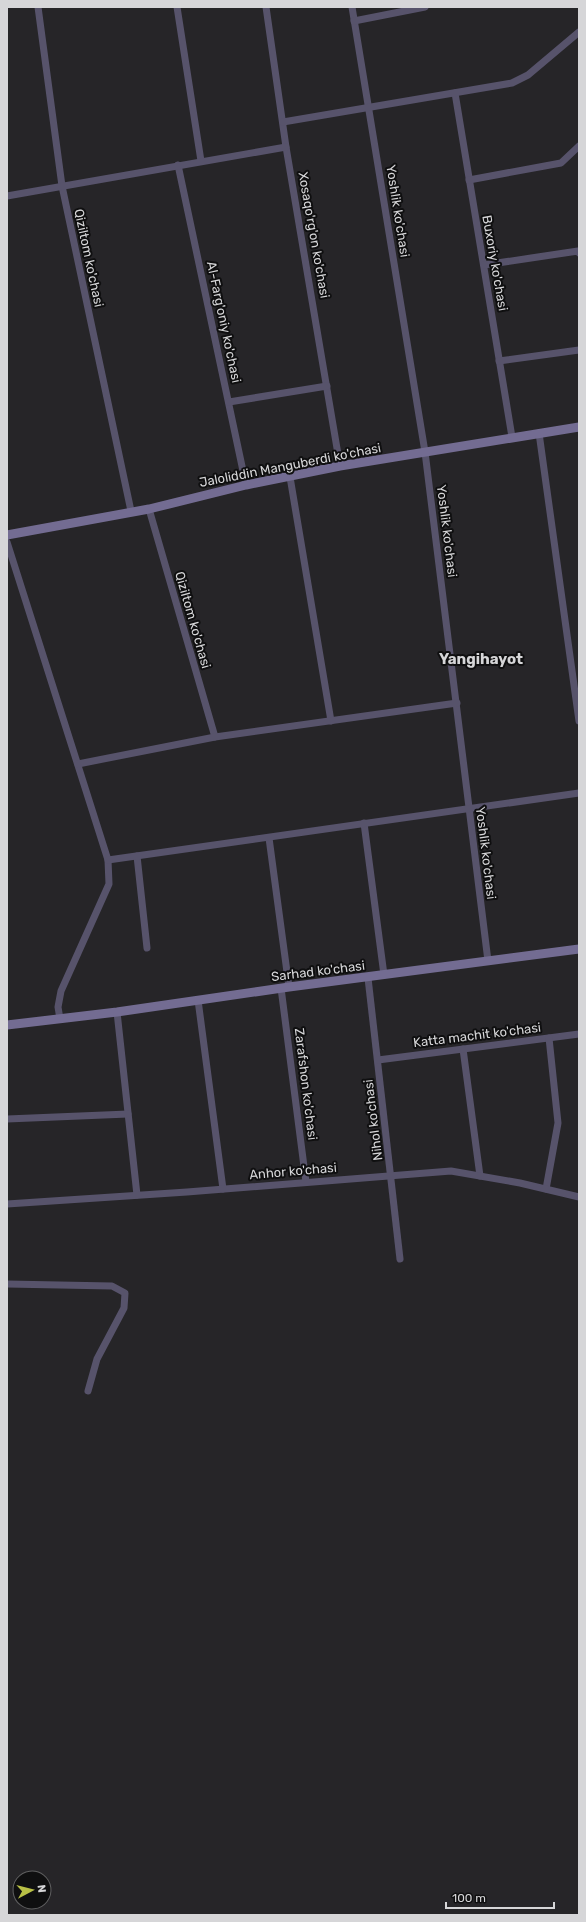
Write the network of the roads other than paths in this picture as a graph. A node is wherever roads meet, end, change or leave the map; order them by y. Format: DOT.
graph roads {
  1 [pos="38,7"];
  2 [pos="177,7"];
  3 [pos="266,7"];
  4 [pos="352,7"];
  5 [pos="425,7"];
  6 [pos="354,21"];
  7 [pos="579,32"];
  8 [pos="455,93"];
  9 [pos="369,107"];
  10 [pos="283,122"];
  11 [pos="579,146"];
  12 [pos="286,147"];
  13 [pos="201,161"];
  14 [pos="178,165"];
  15 [pos="469,180"];
  16 [pos="62,186"];
  17 [pos="7,196"];
  18 [pos="579,251"];
  19 [pos="484,265"];
  20 [pos="579,350"];
  21 [pos="499,361"];
  22 [pos="328,386"];
  23 [pos="229,402"];
  24 [pos="579,427"];
  25 [pos="539,433"];
  26 [pos="512,437"];
  27 [pos="425,452"];
  28 [pos="340,466"];
  29 [pos="290,477"];
  30 [pos="246,485"];
  31 [pos="149,509"];
  32 [pos="131,511"];
  33 [pos="7,535"];
  34 [pos="7,542"];
  35 [pos="457,703"];
  36 [pos="331,721"];
  37 [pos="579,721"];
  38 [pos="215,737"];
  39 [pos="78,764"];
  40 [pos="579,793"];
  41 [pos="468,809"];
  42 [pos="364,823"];
  43 [pos="269,838"];
  44 [pos="137,856"];
  45 [pos="108,860"];
  46 [pos="147,948"];
  47 [pos="579,949"];
  48 [pos="488,961"];
  49 [pos="384,975"];
  50 [pos="368,978"];
  51 [pos="285,988"];
  52 [pos="198,1000"];
  53 [pos="117,1012"];
  54 [pos="60,1019"];
  55 [pos="7,1025"];
  56 [pos="579,1034"];
  57 [pos="548,1038"];
  58 [pos="463,1049"];
  59 [pos="378,1060"];
  60 [pos="128,1114"];
  61 [pos="7,1119"];
  62 [pos="392,1175"];
  63 [pos="480,1176"];
  64 [pos="306,1182"];
  65 [pos="224,1189"];
  66 [pos="546,1189"];
  67 [pos="137,1195"];
  68 [pos="579,1196"];
  69 [pos="7,1204"];
  70 [pos="400,1259"];
  71 [pos="7,1284"];
  72 [pos="88,1391"];
  1 -- 16 [label="street, Qiziltom ko'chasi"];
  2 -- 13 [label="street"];
  3 -- 10 [label="street, Xosaqo'rg'on ko'chasi"];
  4 -- 6 [label="street, Yoshlik ko'chasi"];
  5 -- 6 [label="street"];
  6 -- 9 [label="street, Yoshlik ko'chasi"];
  7 -- 8 [label="street"];
  8 -- 9 [label="street"];
  8 -- 15 [label="street, Buxoriy ko'chasi"];
  9 -- 10 [label="street"];
  9 -- 27 [label="street, Yoshlik ko'chasi"];
  10 -- 12 [label="street, Xosaqo'rg'on ko'chasi"];
  11 -- 15 [label="street"];
  12 -- 13 [label="street"];
  12 -- 22 [label="street, Xosaqo'rg'on ko'chasi"];
  13 -- 14 [label="street"];
  14 -- 16 [label="street"];
  14 -- 23 [label="street, Al-Farg'oniy ko'chasi"];
  15 -- 19 [label="street, Buxoriy ko'chasi"];
  16 -- 17 [label="street"];
  16 -- 32 [label="street, Qiziltom ko'chasi"];
  18 -- 19 [label="street"];
  19 -- 21 [label="street, Buxoriy ko'chasi"];
  20 -- 21 [label="street"];
  21 -- 26 [label="street, Buxoriy ko'chasi"];
  22 -- 23 [label="street"];
  22 -- 28 [label="street, Xosaqo'rg'on ko'chasi"];
  23 -- 30 [label="street, Al-Farg'oniy ko'chasi"];
  24 -- 25 [label="street, Jaloliddin Manguberdi ko'chasi"];
  25 -- 26 [label="street, Jaloliddin Manguberdi ko'chasi"];
  25 -- 37 [label="street"];
  26 -- 27 [label="street, Jaloliddin Manguberdi ko'chasi"];
  27 -- 28 [label="street, Jaloliddin Manguberdi ko'chasi"];
  27 -- 35 [label="street, Yoshlik ko'chasi"];
  28 -- 29 [label="street, Jaloliddin Manguberdi ko'chasi"];
  29 -- 30 [label="street, Jaloliddin Manguberdi ko'chasi"];
  29 -- 36 [label="street"];
  30 -- 31 [label="street, Jaloliddin Manguberdi ko'chasi"];
  31 -- 32 [label="street, Jaloliddin Manguberdi ko'chasi"];
  31 -- 38 [label="street, Qiziltom ko'chasi"];
  32 -- 33 [label="street, Jaloliddin Manguberdi ko'chasi"];
  34 -- 39 [label="street"];
  35 -- 36 [label="street"];
  35 -- 41 [label="street, Yoshlik ko'chasi"];
  36 -- 38 [label="street"];
  38 -- 39 [label="street"];
  39 -- 45 [label="street"];
  40 -- 41 [label="street"];
  41 -- 42 [label="street"];
  41 -- 48 [label="street, Yoshlik ko'chasi"];
  42 -- 43 [label="street"];
  42 -- 49 [label="street"];
  43 -- 44 [label="street"];
  43 -- 51 [label="street, Zarafshon ko'chasi"];
  44 -- 45 [label="street"];
  44 -- 46 [label="street"];
  45 -- 54 [label="street"];
  47 -- 48 [label="street, Sarhad ko'chasi"];
  48 -- 49 [label="street, Sarhad ko'chasi"];
  49 -- 50 [label="street, Sarhad ko'chasi"];
  50 -- 51 [label="street, Sarhad ko'chasi"];
  50 -- 59 [label="street, Nihol ko'chasi"];
  51 -- 52 [label="street, Sarhad ko'chasi"];
  51 -- 64 [label="street, Zarafshon ko'chasi"];
  52 -- 53 [label="street, Sarhad ko'chasi"];
  52 -- 65 [label="street"];
  53 -- 54 [label="street, Sarhad ko'chasi"];
  53 -- 60 [label="street"];
  54 -- 55 [label="street, Sarhad ko'chasi"];
  56 -- 57 [label="street, Katta machit ko'chasi"];
  57 -- 58 [label="street, Katta machit ko'chasi"];
  57 -- 66 [label="street"];
  58 -- 59 [label="street, Katta machit ko'chasi"];
  58 -- 63 [label="street"];
  59 -- 62 [label="street, Nihol ko'chasi"];
  60 -- 61 [label="street"];
  60 -- 67 [label="street"];
  62 -- 63 [label="street, Anhor ko'chasi"];
  62 -- 64 [label="street, Anhor ko'chasi"];
  62 -- 70 [label="street, Nihol ko'chasi"];
  63 -- 66 [label="street, Anhor ko'chasi"];
  64 -- 65 [label="street, Anhor ko'chasi"];
  65 -- 67 [label="street, Anhor ko'chasi"];
  66 -- 68 [label="street, Anhor ko'chasi"];
  67 -- 69 [label="street, Anhor ko'chasi"];
  71 -- 72 [label="street"];
}
